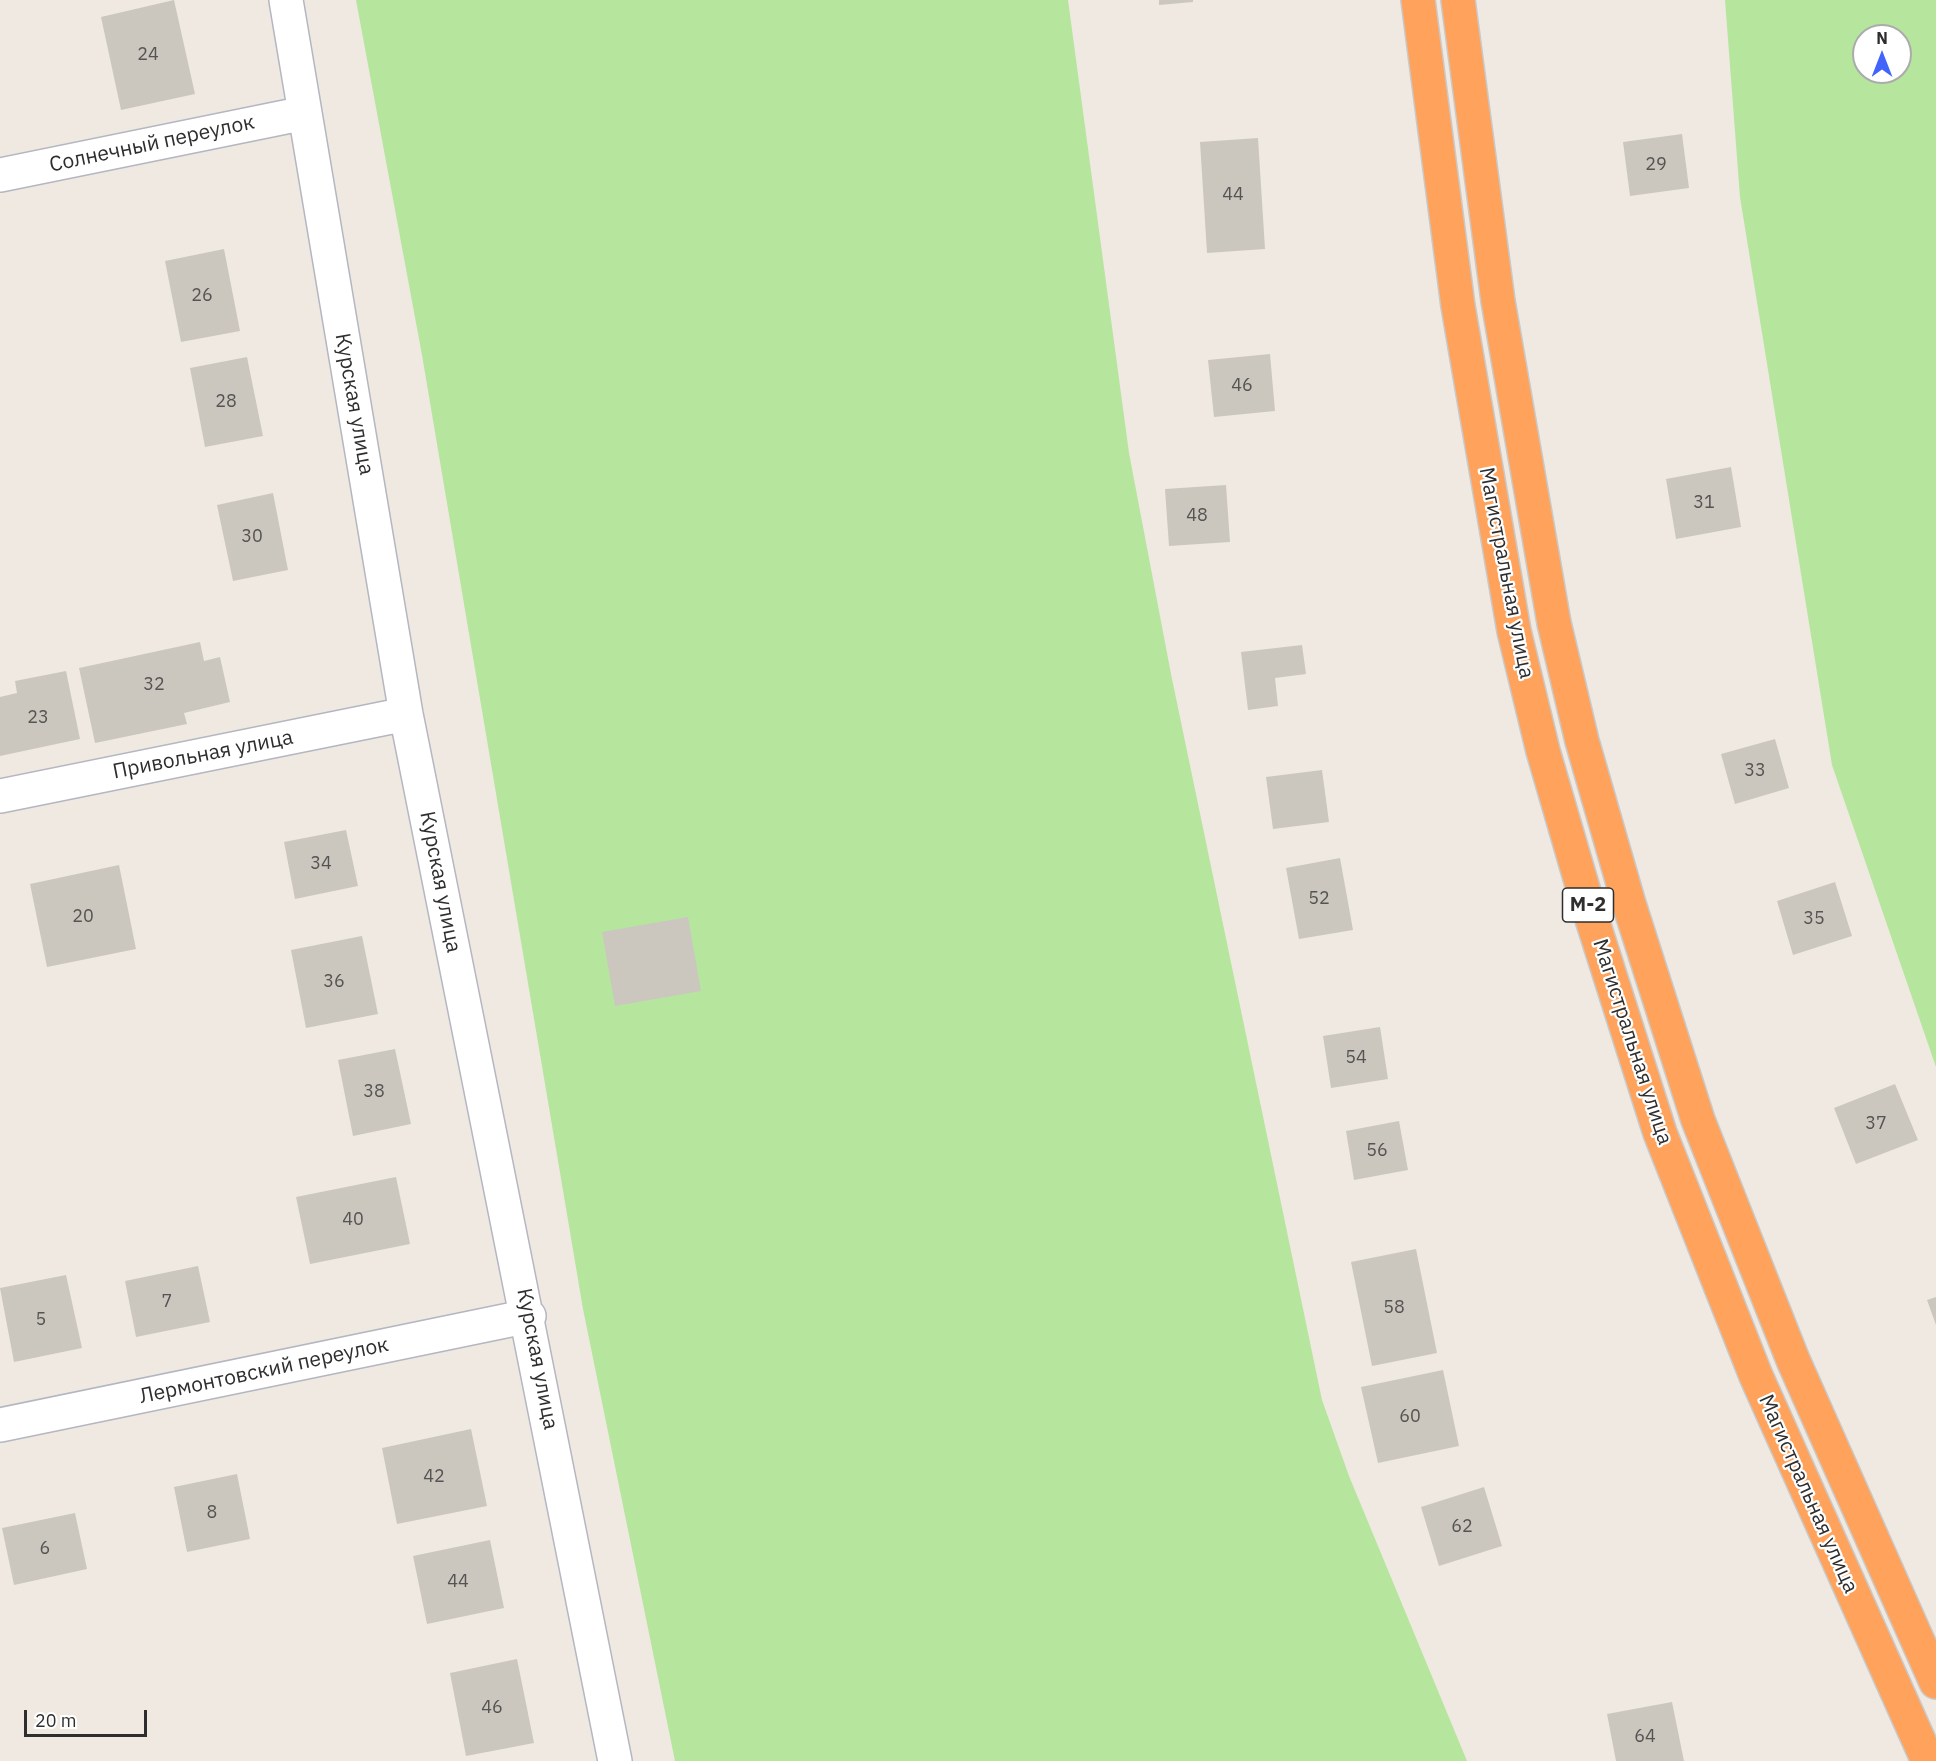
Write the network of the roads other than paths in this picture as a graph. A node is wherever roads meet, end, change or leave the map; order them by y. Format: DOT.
graph roads {
  1 [pos="285,0"];
  2 [pos="1418,0"];
  3 [pos="1458,0"];
  4 [pos="305,113"];
  5 [pos="0,175"];
  6 [pos="406,714"];
  7 [pos="0,796"];
  8 [pos="529,1316"];
  9 [pos="0,1425"];
  10 [pos="1936,1682"];
  11 [pos="615,1761"];
  12 [pos="1928,1761"];
  1 -- 4 [label="street, Курская улица"];
  2 -- 12 [label="highway, Магистральная улица / М-2"];
  3 -- 10 [label="highway, Магистральная улица / М-2"];
  4 -- 5 [label="street, Солнечный переулок"];
  4 -- 6 [label="street, Курская улица"];
  6 -- 7 [label="street, Привольная улица"];
  6 -- 8 [label="street, Курская улица"];
  8 -- 9 [label="street, Лермонтовский переулок"];
  8 -- 11 [label="street, Курская улица"];
}
